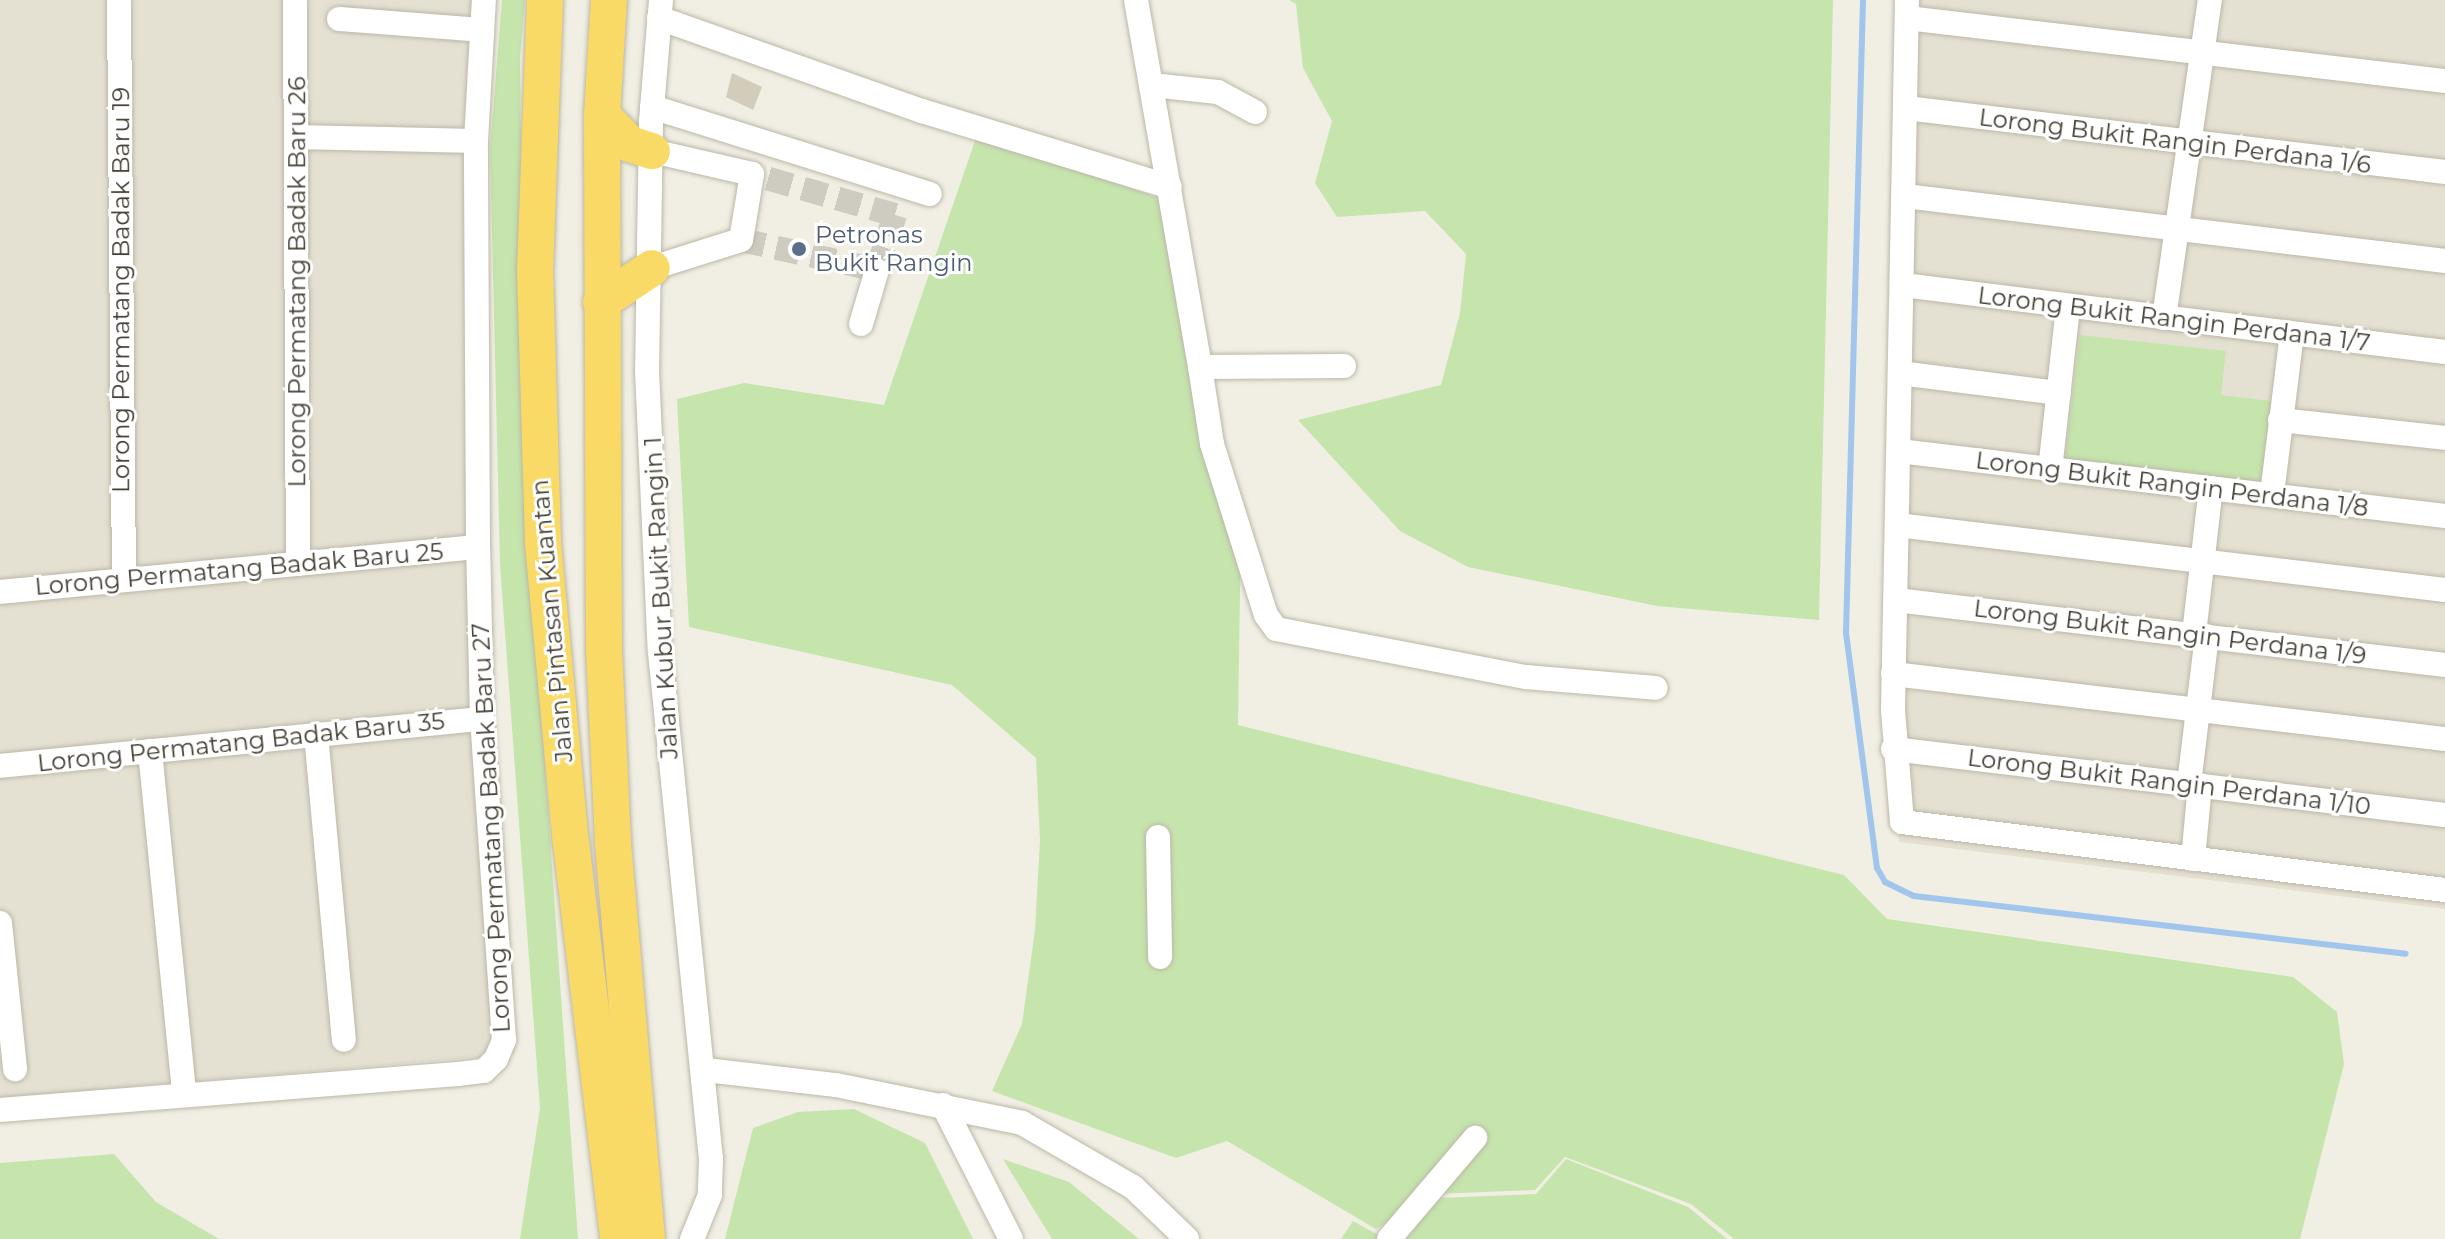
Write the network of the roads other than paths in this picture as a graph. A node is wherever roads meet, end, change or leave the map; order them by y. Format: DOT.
graph roads {
  1 [pos="119,0"];
  2 [pos="295,0"];
  3 [pos="484,0"];
  4 [pos="545,0"];
  5 [pos="589,0"];
  6 [pos="609,0"];
  7 [pos="1136,0"];
  8 [pos="2210,0"];
  9 [pos="660,9"];
  10 [pos="1907,9"];
  11 [pos="339,19"];
  12 [pos="482,30"];
  13 [pos="2204,53"];
  14 [pos="2445,81"];
  15 [pos="1152,85"];
  16 [pos="652,107"];
  17 [pos="1906,108"];
  18 [pos="1255,112"];
  19 [pos="602,115"];
  20 [pos="296,137"];
  21 [pos="476,141"];
  22 [pos="2192,144"];
  23 [pos="652,151"];
  24 [pos="2445,172"];
  25 [pos="1170,187"];
  26 [pos="930,194"];
  27 [pos="1905,196"];
  28 [pos="2174,230"];
  29 [pos="2445,261"];
  30 [pos="652,268"];
  31 [pos="877,270"];
  32 [pos="1903,285"];
  33 [pos="601,302"];
  34 [pos="2068,306"];
  35 [pos="2164,318"];
  36 [pos="861,324"];
  37 [pos="2292,334"];
  38 [pos="2445,352"];
  39 [pos="1344,366"];
  40 [pos="1200,367"];
  41 [pos="1900,373"];
  42 [pos="2059,393"];
  43 [pos="2280,420"];
  44 [pos="2445,438"];
  45 [pos="1899,451"];
  46 [pos="600,461"];
  47 [pos="2050,470"];
  48 [pos="2211,488"];
  49 [pos="2272,494"];
  50 [pos="2445,516"];
  51 [pos="1897,525"];
  52 [pos="478,547"];
  53 [pos="2202,560"];
  54 [pos="298,564"];
  55 [pos="124,580"];
  56 [pos="2445,590"];
  57 [pos="0,592"];
  58 [pos="1896,600"];
  59 [pos="2200,635"];
  60 [pos="2445,665"];
  61 [pos="1893,674"];
  62 [pos="1656,688"];
  63 [pos="2199,709"];
  64 [pos="482,719"];
  65 [pos="316,734"];
  66 [pos="2445,739"];
  67 [pos="1893,749"];
  68 [pos="150,751"];
  69 [pos="0,766"];
  70 [pos="2195,784"];
  71 [pos="2445,815"];
  72 [pos="1158,837"];
  73 [pos="2193,859"];
  74 [pos="2445,890"];
  75 [pos="0,923"];
  76 [pos="1160,957"];
  77 [pos="344,1040"];
  78 [pos="15,1069"];
  79 [pos="706,1070"];
  80 [pos="184,1093"];
  81 [pos="943,1105"];
  82 [pos="0,1110"];
  83 [pos="1475,1138"];
  84 [pos="618,1239"];
  85 [pos="647,1239"];
  86 [pos="692,1239"];
  87 [pos="1011,1239"];
  88 [pos="1187,1239"];
  89 [pos="1389,1239"];
  1 -- 55 [label="street, Lorong Permatang Badak Baru 19"];
  2 -- 20 [label="street, Lorong Permatang Badak Baru 26"];
  3 -- 12 [label="street, Lorong Permatang Badak Baru 27"];
  4 -- 84 [label="highway, Jalan Pintasan Kuantan"];
  5 -- 46 [label="highway"];
  6 -- 19 [label="highway, Jalan Pintasan Kuantan"];
  7 -- 15 [label="street"];
  8 -- 13 [label="street"];
  9 -- 16 [label="street, Jalan Kubur Bukit Rangin 1"];
  9 -- 25 [label="street"];
  10 -- 13 [label="street"];
  10 -- 17 [label="street"];
  11 -- 12 [label="street"];
  12 -- 21 [label="street, Lorong Permatang Badak Baru 27"];
  13 -- 14 [label="street"];
  13 -- 22 [label="street"];
  15 -- 18 [label="street"];
  15 -- 25 [label="street"];
  16 -- 23 [label="street, Jalan Kubur Bukit Rangin 1"];
  16 -- 26 [label="street"];
  17 -- 22 [label="street, Lorong Bukit Rangin Perdana 1/6"];
  17 -- 27 [label="street"];
  19 -- 23 [label="highway"];
  19 -- 33 [label="highway, Jalan Pintasan Kuantan"];
  20 -- 21 [label="street"];
  20 -- 54 [label="street, Lorong Permatang Badak Baru 26"];
  21 -- 52 [label="street, Lorong Permatang Badak Baru 27"];
  22 -- 24 [label="street, Lorong Bukit Rangin Perdana 1/6"];
  22 -- 28 [label="street"];
  23 -- 30 [label="street, Jalan Kubur Bukit Rangin 1"];
  23 -- 30 [label="street"];
  25 -- 40 [label="street"];
  27 -- 28 [label="street"];
  27 -- 32 [label="street"];
  28 -- 29 [label="street"];
  28 -- 35 [label="street"];
  30 -- 33 [label="highway"];
  30 -- 79 [label="street, Jalan Kubur Bukit Rangin 1"];
  31 -- 36 [label="street"];
  32 -- 34 [label="street, Lorong Bukit Rangin Perdana 1/7"];
  32 -- 41 [label="street"];
  33 -- 46 [label="highway, Jalan Pintasan Kuantan"];
  34 -- 35 [label="street, Lorong Bukit Rangin Perdana 1/7"];
  34 -- 42 [label="street"];
  35 -- 37 [label="street, Lorong Bukit Rangin Perdana 1/7"];
  37 -- 38 [label="street, Lorong Bukit Rangin Perdana 1/7"];
  37 -- 43 [label="street"];
  39 -- 40 [label="street"];
  40 -- 62 [label="street"];
  41 -- 42 [label="street"];
  41 -- 45 [label="street"];
  42 -- 47 [label="street"];
  43 -- 44 [label="street"];
  43 -- 49 [label="street"];
  45 -- 47 [label="street, Lorong Bukit Rangin Perdana 1/8"];
  45 -- 51 [label="street"];
  46 -- 85 [label="highway, Jalan Pintasan Kuantan"];
  47 -- 48 [label="street, Lorong Bukit Rangin Perdana 1/8"];
  48 -- 49 [label="street, Lorong Bukit Rangin Perdana 1/8"];
  48 -- 53 [label="street"];
  49 -- 50 [label="street, Lorong Bukit Rangin Perdana 1/8"];
  51 -- 53 [label="street"];
  51 -- 58 [label="street"];
  52 -- 54 [label="street, Lorong Permatang Badak Baru 25"];
  52 -- 64 [label="street, Lorong Permatang Badak Baru 27"];
  53 -- 56 [label="street"];
  53 -- 59 [label="street"];
  54 -- 55 [label="street, Lorong Permatang Badak Baru 25"];
  55 -- 57 [label="street, Lorong Permatang Badak Baru 25"];
  58 -- 59 [label="street, Lorong Bukit Rangin Perdana 1/9"];
  58 -- 61 [label="street"];
  59 -- 60 [label="street, Lorong Bukit Rangin Perdana 1/9"];
  59 -- 63 [label="street"];
  61 -- 63 [label="street"];
  61 -- 67 [label="street"];
  63 -- 66 [label="street"];
  63 -- 70 [label="street"];
  64 -- 65 [label="street, Lorong Permatang Badak Baru 35"];
  64 -- 80 [label="street, Lorong Permatang Badak Baru 27"];
  65 -- 68 [label="street, Lorong Permatang Badak Baru 35"];
  65 -- 77 [label="street"];
  67 -- 70 [label="street, Lorong Bukit Rangin Perdana 1/10"];
  67 -- 73 [label="street"];
  68 -- 69 [label="street, Lorong Permatang Badak Baru 35"];
  68 -- 80 [label="street"];
  70 -- 71 [label="street, Lorong Bukit Rangin Perdana 1/10"];
  70 -- 73 [label="street"];
  72 -- 76 [label="street"];
  73 -- 74 [label="street"];
  75 -- 78 [label="street"];
  79 -- 81 [label="street"];
  79 -- 86 [label="street, Jalan Kubur Bukit Rangin 1"];
  80 -- 82 [label="street, Lorong Permatang Badak Baru 27"];
  81 -- 87 [label="street"];
  81 -- 88 [label="street"];
  83 -- 89 [label="street"];
}
